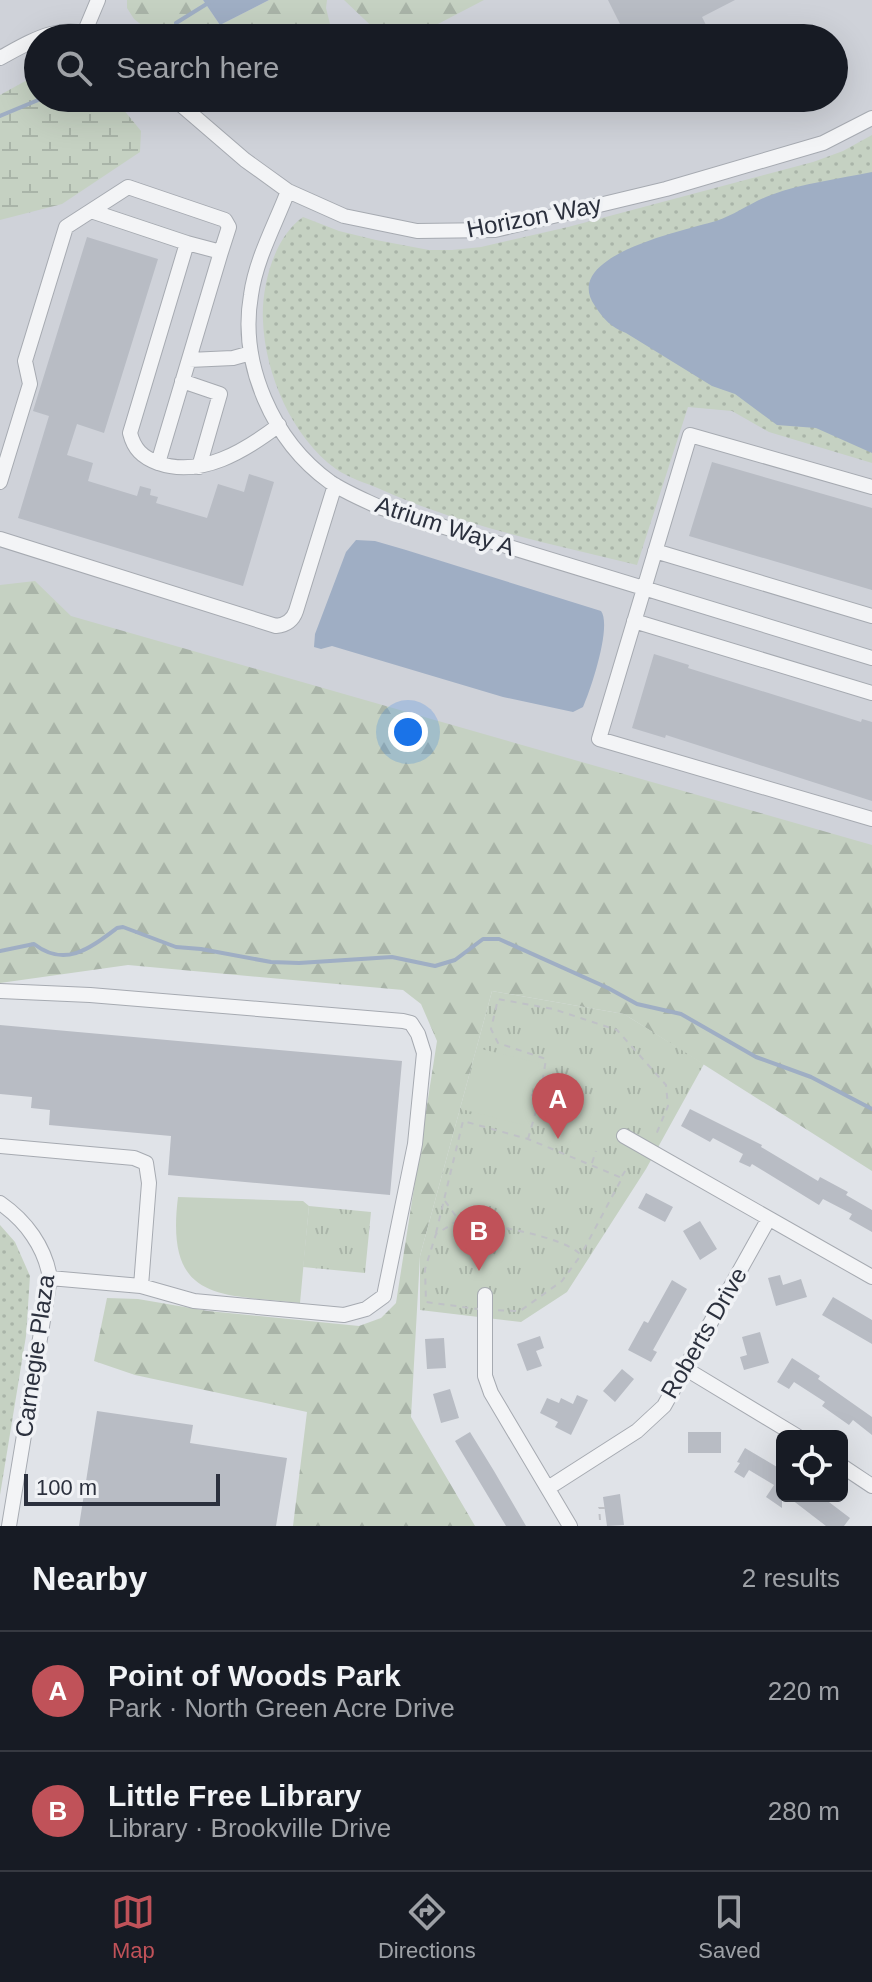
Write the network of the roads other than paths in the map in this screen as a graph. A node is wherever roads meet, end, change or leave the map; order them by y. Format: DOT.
graph roads {
  1 [pos="98,0"];
  2 [pos="88,24"];
  3 [pos="24,44"];
  4 [pos="0,58"];
  5 [pos="189,112"];
  6 [pos="872,118"];
  7 [pos="288,191"];
  8 [pos="91,211"];
  9 [pos="187,243"];
  10 [pos="221,252"];
  11 [pos="251,353"];
  12 [pos="189,360"];
  13 [pos="182,381"];
  14 [pos="279,425"];
  15 [pos="158,463"];
  16 [pos="199,467"];
  17 [pos="0,482"];
  18 [pos="335,485"];
  19 [pos="872,487"];
  20 [pos="0,539"];
  21 [pos="655,551"];
  22 [pos="644,588"];
  23 [pos="872,616"];
  24 [pos="634,621"];
  25 [pos="872,658"];
  26 [pos="872,693"];
  27 [pos="872,819"];
  28 [pos="0,991"];
  29 [pos="624,1136"];
  30 [pos="0,1146"];
  31 [pos="0,1203"];
  32 [pos="768,1220"];
  33 [pos="872,1277"];
  34 [pos="50,1278"];
  35 [pos="141,1286"];
  36 [pos="485,1302"];
  37 [pos="686,1369"];
  38 [pos="787,1430"];
  39 [pos="848,1470"];
  40 [pos="872,1486"];
  41 [pos="548,1488"];
  42 [pos="9,1526"];
  43 [pos="570,1526"];
  1 -- 2 [label="street"];
  3 -- 4 [label="street"];
  5 -- 7 [label="street, Horizon Way"];
  6 -- 7 [label="street, Horizon Way"];
  7 -- 11 [label="street, Atrium Way A"];
  8 -- 9 [label="street"];
  8 -- 10 [label="street"];
  8 -- 17 [label="street"];
  9 -- 10 [label="street"];
  9 -- 15 [label="street"];
  10 -- 12 [label="street"];
  11 -- 12 [label="street"];
  11 -- 14 [label="street, Atrium Way A"];
  12 -- 13 [label="street"];
  13 -- 15 [label="street"];
  13 -- 16 [label="street"];
  14 -- 16 [label="street"];
  14 -- 18 [label="street, Atrium Way A"];
  15 -- 16 [label="street"];
  18 -- 20 [label="street"];
  18 -- 22 [label="street, Atrium Way A"];
  19 -- 21 [label="street"];
  21 -- 22 [label="street"];
  21 -- 23 [label="street"];
  22 -- 24 [label="street"];
  22 -- 25 [label="street, Atrium Way A"];
  24 -- 26 [label="street"];
  24 -- 27 [label="street"];
  28 -- 35 [label="street"];
  29 -- 32 [label="street"];
  30 -- 35 [label="street"];
  31 -- 34 [label="street, Carnegie Plaza"];
  32 -- 33 [label="street"];
  32 -- 37 [label="street, Roberts Drive"];
  34 -- 35 [label="street"];
  34 -- 42 [label="street, Carnegie Plaza"];
  36 -- 41 [label="street"];
  37 -- 38 [label="street"];
  37 -- 41 [label="street, Roberts Drive"];
  39 -- 40 [label="street"];
  41 -- 43 [label="street"];
}
